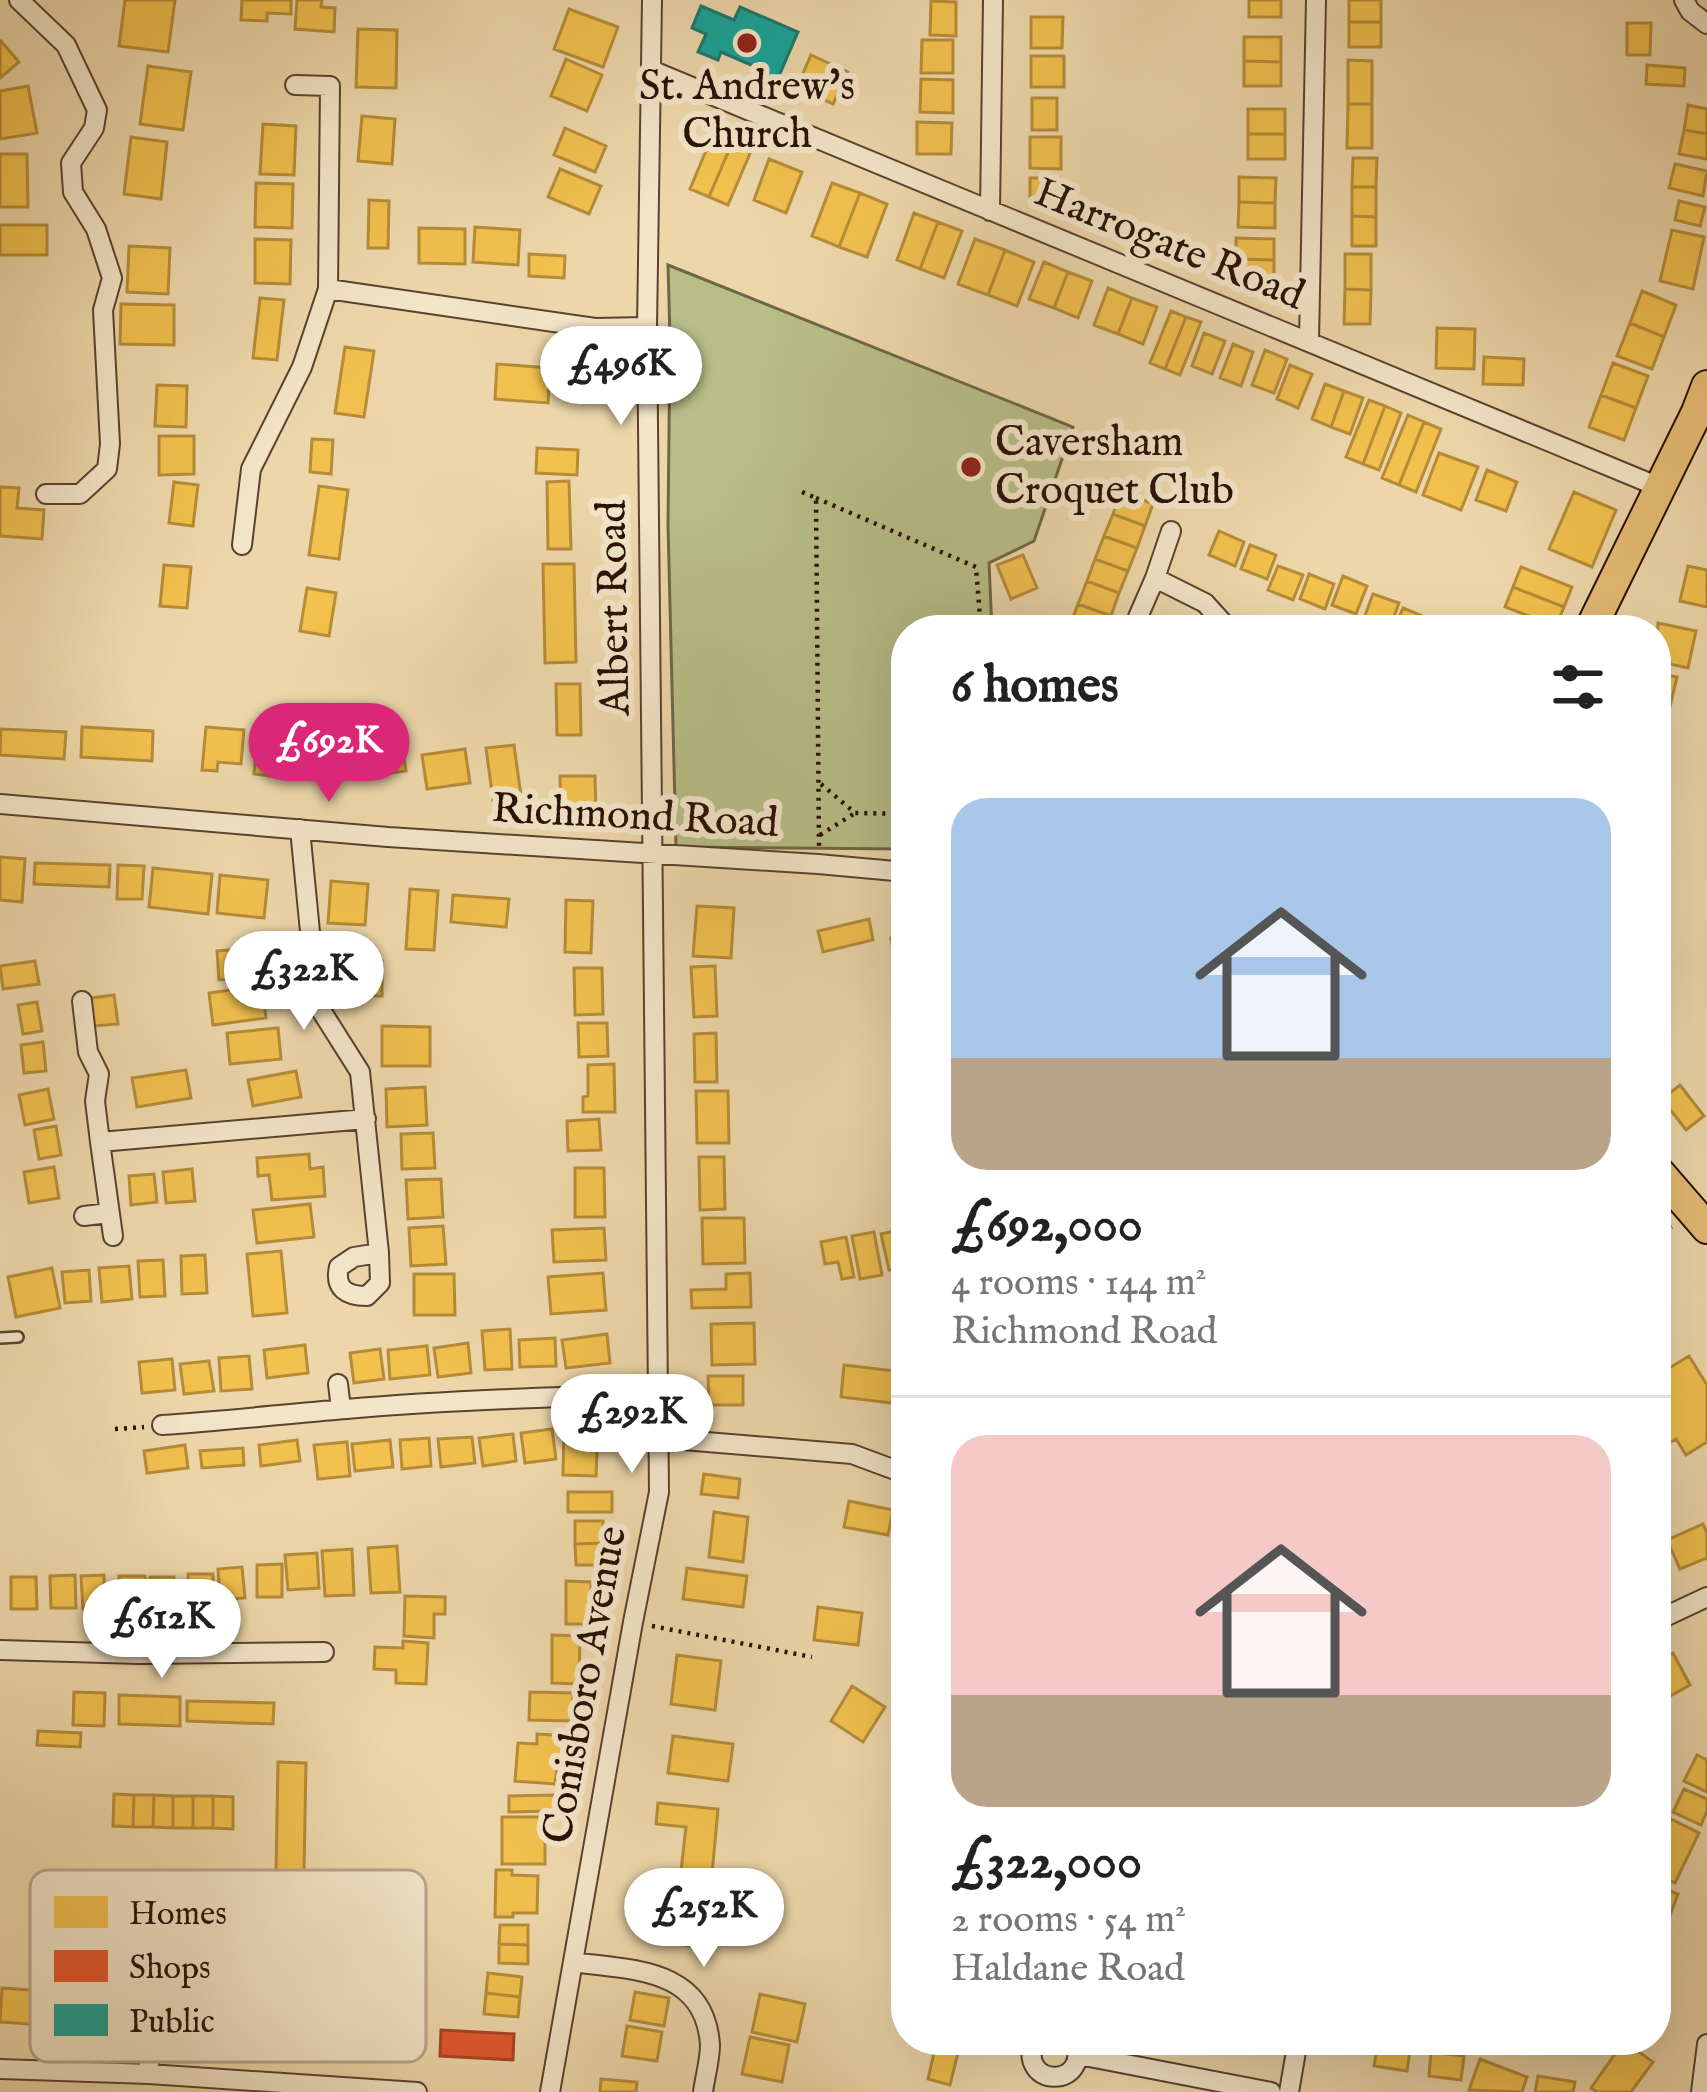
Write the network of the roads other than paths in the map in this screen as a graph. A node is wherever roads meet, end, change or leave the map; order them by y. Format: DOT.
graph roads {
  1 [pos="19,0"];
  2 [pos="652,0"];
  3 [pos="993,0"];
  4 [pos="1316,0"];
  5 [pos="1684,0"];
  6 [pos="1707,24"];
  7 [pos="651,70"];
  8 [pos="295,85"];
  9 [pos="990,211"];
  10 [pos="328,289"];
  11 [pos="647,327"];
  12 [pos="1309,340"];
  13 [pos="1707,386"];
  14 [pos="1659,487"];
  15 [pos="46,494"];
  16 [pos="1171,531"];
  17 [pos="242,545"];
  18 [pos="1155,578"];
  19 [pos="1139,615"];
  20 [pos="1217,615"];
  21 [pos="1597,615"];
  22 [pos="0,803"];
  23 [pos="300,829"];
  24 [pos="654,855"];
  25 [pos="891,871"];
  26 [pos="82,1001"];
  27 [pos="365,1119"];
  28 [pos="100,1142"];
  29 [pos="1671,1186"];
  30 [pos="109,1213"];
  31 [pos="84,1216"];
  32 [pos="1707,1228"];
  33 [pos="113,1236"];
  34 [pos="379,1253"];
  35 [pos="18,1336"];
  36 [pos="0,1338"];
  37 [pos="338,1384"];
  38 [pos="658,1394"];
  39 [pos="341,1409"];
  40 [pos="162,1425"];
  41 [pos="659,1438"];
  42 [pos="891,1468"];
  43 [pos="1707,1597"];
  44 [pos="1671,1615"];
  45 [pos="0,1650"];
  46 [pos="324,1652"];
  47 [pos="573,1961"];
  48 [pos="1707,2044"];
  49 [pos="1032,2055"];
  50 [pos="1077,2055"];
  51 [pos="1108,2055"];
  52 [pos="1295,2055"];
  53 [pos="149,2062"];
  54 [pos="0,2068"];
  55 [pos="149,2074"];
  56 [pos="417,2092"];
  57 [pos="550,2092"];
  58 [pos="703,2092"];
  59 [pos="1271,2092"];
  60 [pos="1289,2092"];
  61 [pos="1702,2092"];
  1 -- 15 [label="street"];
  2 -- 7 [label="street, Albert Road"];
  3 -- 9 [label="street"];
  4 -- 12 [label="street"];
  5 -- 6 [label="street"];
  7 -- 9 [label="street, Harrogate Road"];
  7 -- 11 [label="street, Albert Road"];
  8 -- 10 [label="street"];
  9 -- 12 [label="street, Harrogate Road"];
  10 -- 11 [label="street"];
  10 -- 17 [label="street"];
  11 -- 24 [label="street, Albert Road"];
  12 -- 14 [label="street, Harrogate Road"];
  13 -- 14 [label="main road"];
  14 -- 21 [label="main road"];
  16 -- 18 [label="street"];
  18 -- 19 [label="street"];
  18 -- 20 [label="street"];
  22 -- 23 [label="street, Richmond Road"];
  23 -- 24 [label="street, Richmond Road"];
  23 -- 27 [label="street"];
  24 -- 25 [label="street, Richmond Road"];
  24 -- 38 [label="street, Conisboro Avenue"];
  26 -- 28 [label="street"];
  27 -- 28 [label="street"];
  27 -- 34 [label="street"];
  28 -- 30 [label="street"];
  29 -- 32 [label="main road"];
  30 -- 31 [label="street"];
  30 -- 33 [label="street"];
  35 -- 36 [label="lane"];
  37 -- 39 [label="street"];
  38 -- 39 [label="street"];
  38 -- 41 [label="street, Conisboro Avenue"];
  39 -- 40 [label="street"];
  41 -- 42 [label="street"];
  41 -- 47 [label="street, Conisboro Avenue"];
  43 -- 44 [label="street"];
  45 -- 46 [label="street"];
  47 -- 57 [label="street, Conisboro Avenue"];
  47 -- 58 [label="street"];
  48 -- 61 [label="street"];
  49 -- 50 [label="street"];
  51 -- 59 [label="street"];
  52 -- 60 [label="street"];
  53 -- 55 [label="street"];
  54 -- 55 [label="street"];
  55 -- 56 [label="street"];
}
